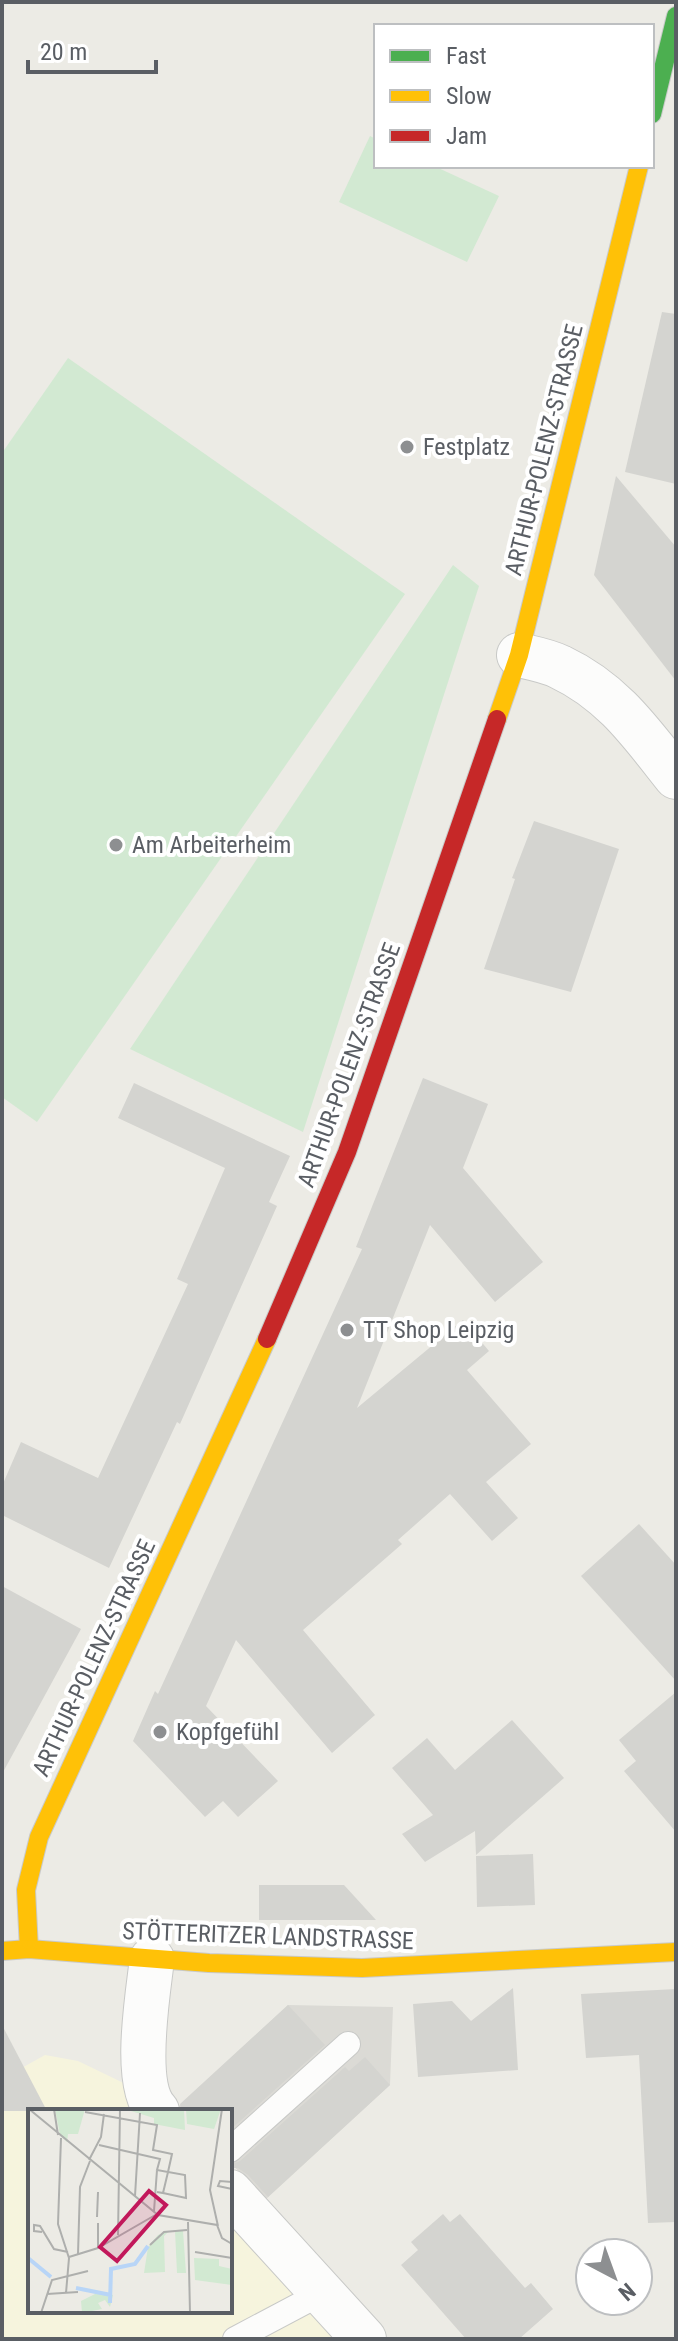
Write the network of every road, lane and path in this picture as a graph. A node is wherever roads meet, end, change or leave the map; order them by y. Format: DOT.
graph roads {
  1 [pos="676,16"];
  2 [pos="654,106"];
  3 [pos="639,168"];
  4 [pos="519,655"];
  5 [pos="676,777"];
  6 [pos="29,1949"];
  7 [pos="2,1951"];
  8 [pos="676,1952"];
  9 [pos="152,1959"];
  10 [pos="348,2044"];
  11 [pos="155,2109"];
  12 [pos="232,2148"];
  13 [pos="232,2194"];
  14 [pos="322,2293"];
  15 [pos="235,2339"];
  16 [pos="364,2339"];
  1 -- 2 [label="street"];
  3 -- 4 [label="street, ARTHUR-POLENZ-STRASSE"];
  4 -- 5 [label="street"];
  4 -- 6 [label="street, ARTHUR-POLENZ-STRASSE"];
  6 -- 7 [label="street, STÖTTERITZER LANDSTRASSE"];
  6 -- 9 [label="street, STÖTTERITZER LANDSTRASSE"];
  8 -- 9 [label="street, STÖTTERITZER LANDSTRASSE"];
  9 -- 11 [label="street"];
  10 -- 12 [label="lane"];
  13 -- 14 [label="street"];
  14 -- 15 [label="lane"];
  14 -- 16 [label="street"];
}
